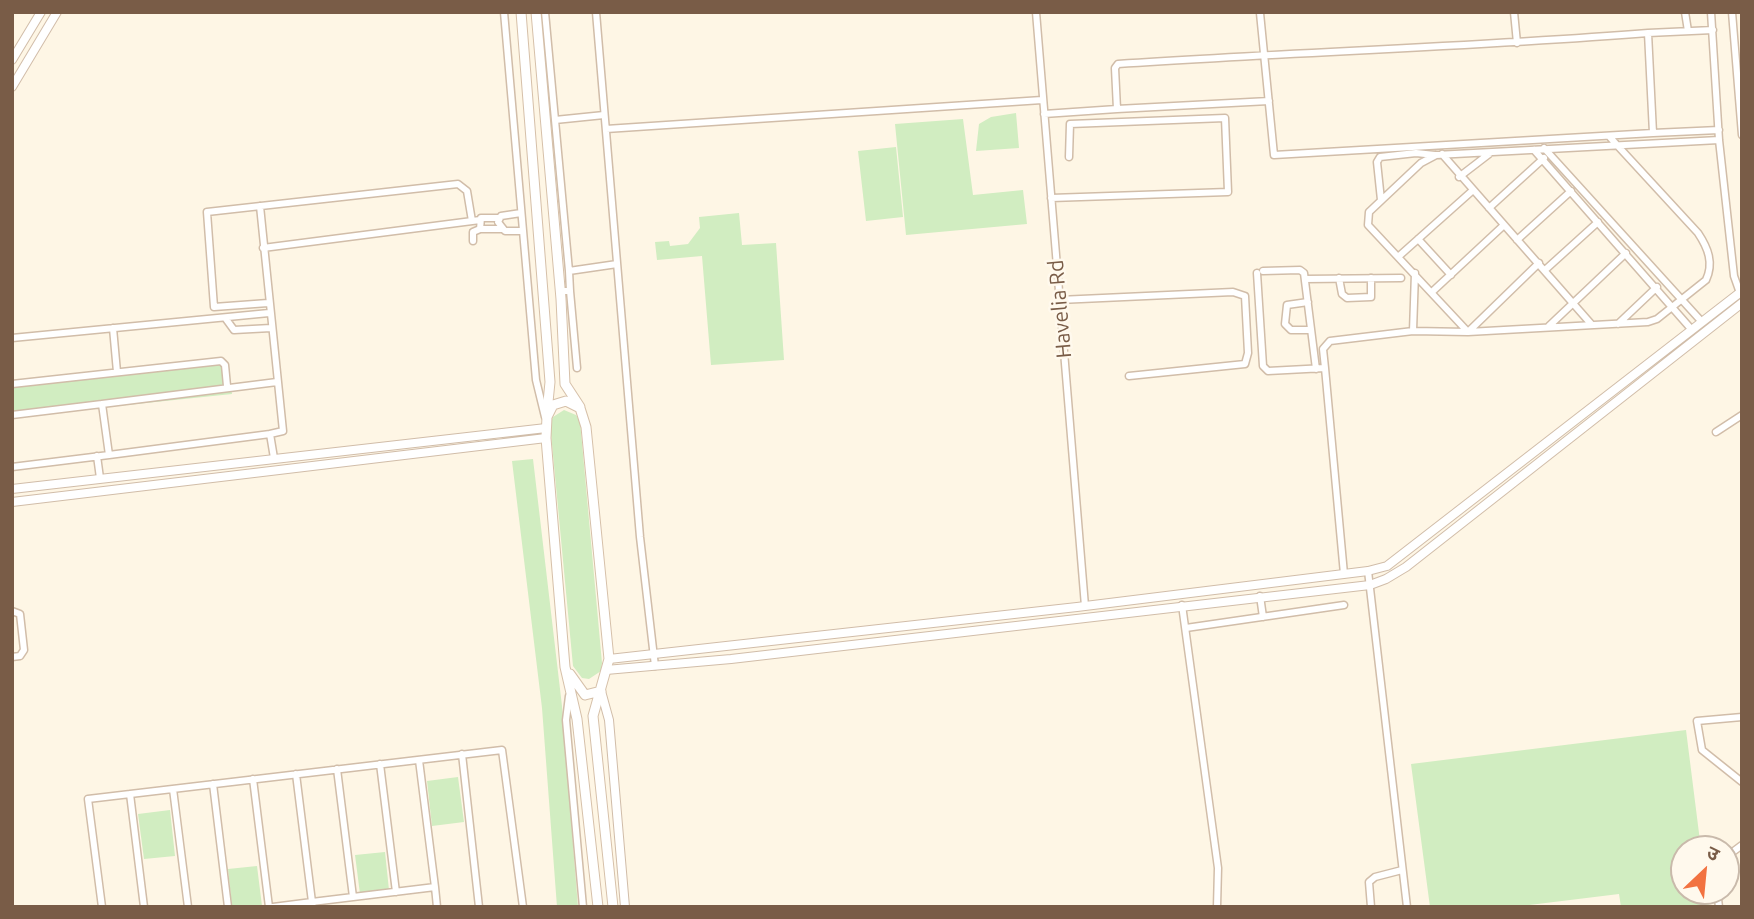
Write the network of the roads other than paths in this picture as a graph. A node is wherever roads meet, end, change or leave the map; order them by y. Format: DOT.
graph roads {
  1 [pos="41,12"];
  2 [pos="57,12"];
  3 [pos="504,12"];
  4 [pos="521,12"];
  5 [pos="536,12"];
  6 [pos="545,12"];
  7 [pos="596,12"];
  8 [pos="1036,12"];
  9 [pos="1261,12"];
  10 [pos="1514,12"];
  11 [pos="1685,12"];
  12 [pos="1711,12"];
  13 [pos="1733,16"];
  14 [pos="1742,19"];
  15 [pos="1713,30"];
  16 [pos="1688,31"];
  17 [pos="1648,33"];
  18 [pos="1517,43"];
  19 [pos="1265,54"];
  20 [pos="12,60"];
  21 [pos="1739,65"];
  22 [pos="12,87"];
  23 [pos="1042,100"];
  24 [pos="1269,101"];
  25 [pos="1117,109"];
  26 [pos="1044,114"];
  27 [pos="604,115"];
  28 [pos="555,120"];
  29 [pos="606,129"];
  30 [pos="1719,130"];
  31 [pos="1697,131"];
  32 [pos="1653,133"];
  33 [pos="1742,135"];
  34 [pos="1609,136"];
  35 [pos="1719,140"];
  36 [pos="1698,141"];
  37 [pos="1616,144"];
  38 [pos="1490,153"];
  39 [pos="1545,154"];
  40 [pos="1439,155"];
  41 [pos="1069,157"];
  42 [pos="1460,177"];
  43 [pos="1472,191"];
  44 [pos="1571,191"];
  45 [pos="1051,198"];
  46 [pos="1381,200"];
  47 [pos="260,206"];
  48 [pos="1489,208"];
  49 [pos="521,213"];
  50 [pos="499,218"];
  51 [pos="476,221"];
  52 [pos="1598,222"];
  53 [pos="1504,225"];
  54 [pos="480,229"];
  55 [pos="501,229"];
  56 [pos="522,231"];
  57 [pos="1418,239"];
  58 [pos="1517,240"];
  59 [pos="473,241"];
  60 [pos="263,248"];
  61 [pos="1626,253"];
  62 [pos="1398,257"];
  63 [pos="1539,263"];
  64 [pos="617,264"];
  65 [pos="1545,270"];
  66 [pos="569,271"];
  67 [pos="1415,273"];
  68 [pos="1451,275"];
  69 [pos="1339,278"];
  70 [pos="1371,278"];
  71 [pos="1401,278"];
  72 [pos="1305,279"];
  73 [pos="1657,287"];
  74 [pos="565,291"];
  75 [pos="1433,291"];
  76 [pos="1741,292"];
  77 [pos="528,293"];
  78 [pos="544,293"];
  79 [pos="1682,298"];
  80 [pos="1059,300"];
  81 [pos="1572,301"];
  82 [pos="1308,302"];
  83 [pos="268,303"];
  84 [pos="1742,303"];
  85 [pos="1672,306"];
  86 [pos="269,313"];
  87 [pos="1715,318"];
  88 [pos="226,319"];
  89 [pos="1702,322"];
  90 [pos="1592,324"];
  91 [pos="1618,324"];
  92 [pos="1549,326"];
  93 [pos="113,328"];
  94 [pos="271,328"];
  95 [pos="1311,330"];
  96 [pos="1692,330"];
  97 [pos="1413,331"];
  98 [pos="1468,332"];
  99 [pos="12,338"];
  100 [pos="577,368"];
  101 [pos="1325,368"];
  102 [pos="1316,369"];
  103 [pos="117,372"];
  104 [pos="1129,376"];
  105 [pos="277,382"];
  106 [pos="12,384"];
  107 [pos="227,386"];
  108 [pos="102,404"];
  109 [pos="580,408"];
  110 [pos="12,415"];
  111 [pos="1742,415"];
  112 [pos="546,427"];
  113 [pos="1716,432"];
  114 [pos="270,434"];
  115 [pos="109,455"];
  116 [pos="97,456"];
  117 [pos="274,458"];
  118 [pos="12,467"];
  119 [pos="100,478"];
  120 [pos="12,489"];
  121 [pos="12,502"];
  122 [pos="1368,571"];
  123 [pos="1344,574"];
  124 [pos="1370,584"];
  125 [pos="1260,596"];
  126 [pos="1182,605"];
  127 [pos="1344,605"];
  128 [pos="1085,606"];
  129 [pos="1053,610"];
  130 [pos="12,611"];
  131 [pos="1263,617"];
  132 [pos="1054,620"];
  133 [pos="1186,628"];
  134 [pos="564,654"];
  135 [pos="654,654"];
  136 [pos="12,657"];
  137 [pos="609,659"];
  138 [pos="655,666"];
  139 [pos="606,670"];
  140 [pos="601,691"];
  141 [pos="570,693"];
  142 [pos="1742,717"];
  143 [pos="462,754"];
  144 [pos="419,760"];
  145 [pos="380,764"];
  146 [pos="337,769"];
  147 [pos="296,774"];
  148 [pos="253,779"];
  149 [pos="1742,782"];
  150 [pos="213,784"];
  151 [pos="173,789"];
  152 [pos="130,794"];
  153 [pos="1402,870"];
  154 [pos="435,887"];
  155 [pos="396,892"];
  156 [pos="353,897"];
  157 [pos="313,904"];
  158 [pos="102,907"];
  159 [pos="144,907"];
  160 [pos="188,907"];
  161 [pos="228,907"];
  162 [pos="271,907"];
  163 [pos="437,907"];
  164 [pos="480,907"];
  165 [pos="523,907"];
  166 [pos="583,907"];
  167 [pos="598,907"];
  168 [pos="614,907"];
  169 [pos="625,907"];
  170 [pos="1217,907"];
  171 [pos="1371,907"];
  172 [pos="1407,907"];
  1 -- 20 [label="street"];
  2 -- 22 [label="street"];
  3 -- 49 [label="street"];
  4 -- 78 [label="main road"];
  5 -- 74 [label="main road"];
  6 -- 28 [label="street"];
  7 -- 27 [label="street"];
  8 -- 23 [label="street, Havelia Rd"];
  9 -- 19 [label="street"];
  10 -- 18 [label="street"];
  11 -- 16 [label="street"];
  12 -- 15 [label="street"];
  13 -- 14 [label="street"];
  13 -- 21 [label="street"];
  15 -- 16 [label="street"];
  15 -- 30 [label="street"];
  16 -- 17 [label="street"];
  17 -- 18 [label="street"];
  17 -- 32 [label="street"];
  18 -- 19 [label="street"];
  19 -- 24 [label="street"];
  19 -- 25 [label="street"];
  21 -- 33 [label="street"];
  23 -- 26 [label="street, Havelia Rd"];
  23 -- 29 [label="street"];
  24 -- 25 [label="street"];
  24 -- 34 [label="street"];
  25 -- 26 [label="street"];
  26 -- 45 [label="street, Havelia Rd"];
  27 -- 28 [label="street"];
  27 -- 29 [label="street"];
  28 -- 66 [label="street"];
  29 -- 64 [label="street"];
  30 -- 31 [label="street"];
  30 -- 35 [label="street"];
  31 -- 32 [label="street"];
  31 -- 36 [label="street"];
  32 -- 34 [label="street"];
  34 -- 37 [label="street"];
  35 -- 36 [label="street"];
  35 -- 76 [label="street"];
  36 -- 37 [label="street"];
  37 -- 39 [label="street"];
  37 -- 79 [label="street"];
  38 -- 39 [label="street"];
  38 -- 40 [label="street"];
  38 -- 42 [label="street"];
  39 -- 44 [label="street"];
  39 -- 48 [label="street"];
  39 -- 79 [label="street"];
  40 -- 42 [label="street"];
  40 -- 46 [label="street"];
  40 -- 46 [label="street"];
  41 -- 45 [label="street"];
  42 -- 43 [label="street"];
  43 -- 48 [label="street"];
  43 -- 57 [label="street"];
  44 -- 52 [label="street"];
  44 -- 58 [label="street"];
  45 -- 80 [label="street, Havelia Rd"];
  46 -- 62 [label="street"];
  47 -- 51 [label="street"];
  47 -- 60 [label="street"];
  47 -- 83 [label="street"];
  48 -- 53 [label="street"];
  49 -- 50 [label="street"];
  49 -- 56 [label="street"];
  50 -- 51 [label="street"];
  50 -- 55 [label="street"];
  51 -- 54 [label="street"];
  51 -- 60 [label="street"];
  52 -- 61 [label="street"];
  52 -- 65 [label="street"];
  53 -- 58 [label="street"];
  53 -- 68 [label="street"];
  54 -- 55 [label="street"];
  54 -- 59 [label="street"];
  55 -- 56 [label="street"];
  56 -- 77 [label="street"];
  57 -- 62 [label="street"];
  57 -- 68 [label="street"];
  58 -- 63 [label="street"];
  60 -- 83 [label="street"];
  61 -- 73 [label="street"];
  61 -- 81 [label="street"];
  62 -- 67 [label="street"];
  63 -- 65 [label="street"];
  63 -- 98 [label="street"];
  64 -- 66 [label="street"];
  64 -- 135 [label="street"];
  65 -- 81 [label="street"];
  66 -- 74 [label="street"];
  67 -- 75 [label="street"];
  67 -- 97 [label="street"];
  68 -- 75 [label="street"];
  69 -- 70 [label="street"];
  69 -- 70 [label="street"];
  69 -- 72 [label="street"];
  70 -- 71 [label="street"];
  72 -- 82 [label="street"];
  72 -- 102 [label="street"];
  73 -- 85 [label="street"];
  73 -- 91 [label="street"];
  74 -- 100 [label="street"];
  74 -- 109 [label="main road"];
  75 -- 98 [label="street"];
  76 -- 87 [label="street"];
  77 -- 78 [label="street"];
  77 -- 112 [label="street"];
  78 -- 112 [label="main road"];
  79 -- 85 [label="street"];
  79 -- 89 [label="street"];
  80 -- 104 [label="street"];
  80 -- 128 [label="street, Havelia Rd"];
  81 -- 90 [label="street"];
  81 -- 92 [label="street"];
  82 -- 95 [label="street"];
  82 -- 95 [label="street"];
  83 -- 86 [label="street"];
  84 -- 87 [label="street"];
  85 -- 91 [label="street"];
  85 -- 96 [label="street"];
  86 -- 88 [label="street"];
  86 -- 94 [label="street"];
  87 -- 89 [label="street"];
  87 -- 124 [label="street"];
  88 -- 93 [label="street"];
  88 -- 94 [label="street"];
  89 -- 96 [label="street"];
  90 -- 91 [label="street"];
  90 -- 92 [label="street"];
  92 -- 98 [label="street"];
  93 -- 99 [label="street"];
  93 -- 103 [label="street"];
  94 -- 105 [label="street"];
  95 -- 102 [label="street"];
  96 -- 122 [label="street"];
  97 -- 98 [label="street"];
  97 -- 101 [label="street"];
  101 -- 102 [label="street"];
  101 -- 123 [label="street"];
  103 -- 106 [label="street"];
  103 -- 107 [label="street"];
  105 -- 107 [label="street"];
  105 -- 114 [label="street"];
  107 -- 108 [label="street"];
  108 -- 110 [label="street"];
  108 -- 115 [label="street"];
  109 -- 112 [label="main road"];
  109 -- 137 [label="main road"];
  111 -- 113 [label="street"];
  112 -- 117 [label="street"];
  112 -- 121 [label="street"];
  112 -- 134 [label="main road"];
  114 -- 115 [label="street"];
  114 -- 117 [label="street"];
  115 -- 116 [label="street"];
  116 -- 118 [label="street"];
  116 -- 119 [label="street"];
  117 -- 119 [label="street"];
  119 -- 120 [label="street"];
  122 -- 123 [label="street"];
  122 -- 124 [label="street"];
  123 -- 128 [label="street"];
  124 -- 125 [label="street"];
  124 -- 153 [label="street"];
  125 -- 126 [label="street"];
  125 -- 131 [label="street"];
  126 -- 132 [label="street"];
  126 -- 133 [label="street"];
  127 -- 131 [label="street"];
  128 -- 129 [label="street"];
  129 -- 132 [label="street"];
  129 -- 135 [label="street"];
  130 -- 136 [label="street"];
  131 -- 133 [label="street"];
  132 -- 138 [label="street"];
  133 -- 170 [label="street"];
  134 -- 140 [label="main road"];
  134 -- 141 [label="main road"];
  135 -- 137 [label="street"];
  135 -- 138 [label="street"];
  137 -- 139 [label="main road"];
  138 -- 139 [label="street"];
  139 -- 140 [label="main road"];
  140 -- 168 [label="main road"];
  140 -- 169 [label="street"];
  141 -- 166 [label="street"];
  141 -- 167 [label="main road"];
  142 -- 149 [label="street"];
  143 -- 144 [label="street"];
  143 -- 164 [label="street"];
  143 -- 165 [label="street"];
  144 -- 145 [label="street"];
  144 -- 154 [label="street"];
  145 -- 146 [label="street"];
  145 -- 155 [label="street"];
  146 -- 147 [label="street"];
  146 -- 156 [label="street"];
  147 -- 148 [label="street"];
  147 -- 157 [label="street"];
  148 -- 150 [label="street"];
  148 -- 162 [label="street"];
  150 -- 151 [label="street"];
  150 -- 161 [label="street"];
  151 -- 152 [label="street"];
  151 -- 160 [label="street"];
  152 -- 158 [label="street"];
  152 -- 159 [label="street"];
  153 -- 171 [label="street"];
  153 -- 172 [label="street"];
  154 -- 155 [label="street"];
  154 -- 163 [label="street"];
  155 -- 156 [label="street"];
  156 -- 157 [label="street"];
  157 -- 162 [label="street"];
}
